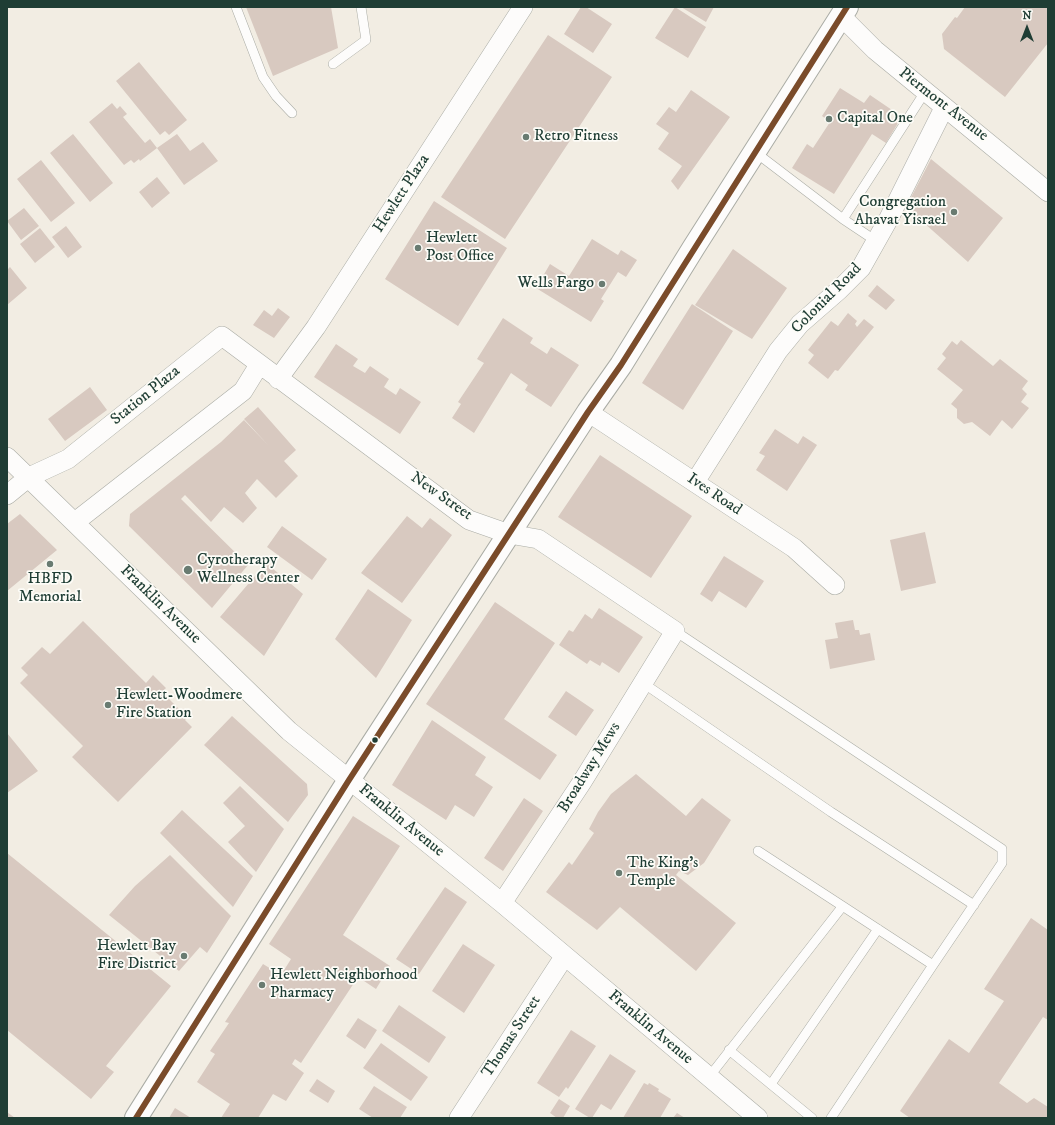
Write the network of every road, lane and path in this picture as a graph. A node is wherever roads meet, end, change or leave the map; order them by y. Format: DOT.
graph roads {
  1 [pos="236,7"];
  2 [pos="361,7"];
  3 [pos="523,7"];
  4 [pos="844,12"];
  5 [pos="334,64"];
  6 [pos="925,92"];
  7 [pos="944,108"];
  8 [pos="292,113"];
  9 [pos="755,152"];
  10 [pos="1048,192"];
  11 [pos="843,219"];
  12 [pos="876,241"];
  13 [pos="259,365"];
  14 [pos="278,379"];
  15 [pos="588,412"];
  16 [pos="7,457"];
  17 [pos="29,477"];
  18 [pos="694,482"];
  19 [pos="7,495"];
  20 [pos="75,522"];
  21 [pos="509,534"];
  22 [pos="834,585"];
  23 [pos="675,632"];
  24 [pos="643,683"];
  25 [pos="349,780"];
  26 [pos="758,851"];
  27 [pos="502,903"];
  28 [pos="974,905"];
  29 [pos="842,907"];
  30 [pos="878,929"];
  31 [pos="564,956"];
  32 [pos="933,965"];
  33 [pos="729,1050"];
  34 [pos="709,1076"];
  35 [pos="771,1084"];
  36 [pos="136,1118"];
  37 [pos="459,1118"];
  38 [pos="758,1118"];
  39 [pos="812,1118"];
  40 [pos="831,1118"];
  1 -- 8 [label="lane"];
  2 -- 5 [label="lane"];
  3 -- 14 [label="street, Hewlett Plaza"];
  4 -- 6 [label="street, Piermont Avenue"];
  4 -- 9 [label="main road"];
  6 -- 7 [label="street, Piermont Avenue"];
  6 -- 11 [label="lane"];
  7 -- 10 [label="street, Piermont Avenue"];
  7 -- 12 [label="street, Colonial Road"];
  9 -- 11 [label="lane"];
  9 -- 15 [label="main road"];
  11 -- 12 [label="lane"];
  12 -- 18 [label="street, Colonial Road"];
  13 -- 14 [label="street, Station Plaza"];
  13 -- 17 [label="street, Station Plaza"];
  13 -- 20 [label="street"];
  14 -- 21 [label="street, New Street"];
  15 -- 18 [label="street, Ives Road"];
  15 -- 21 [label="main road"];
  16 -- 17 [label="street, Franklin Avenue"];
  17 -- 19 [label="street, Station Plaza"];
  17 -- 20 [label="street, Franklin Avenue"];
  18 -- 22 [label="street, Ives Road"];
  20 -- 25 [label="street, Franklin Avenue"];
  21 -- 23 [label="street, New Street"];
  21 -- 25 [label="main road"];
  23 -- 24 [label="street, Broadway Mews"];
  23 -- 28 [label="lane"];
  24 -- 27 [label="street, Broadway Mews"];
  24 -- 28 [label="lane"];
  25 -- 27 [label="street, Franklin Avenue"];
  25 -- 36 [label="main road"];
  26 -- 29 [label="lane"];
  27 -- 31 [label="street, Franklin Avenue"];
  28 -- 32 [label="lane"];
  29 -- 30 [label="lane"];
  29 -- 33 [label="lane"];
  30 -- 32 [label="lane"];
  30 -- 35 [label="lane"];
  31 -- 34 [label="street, Franklin Avenue"];
  31 -- 37 [label="street, Thomas Street"];
  32 -- 40 [label="lane"];
  33 -- 34 [label="lane"];
  33 -- 35 [label="lane"];
  34 -- 38 [label="street, Franklin Avenue"];
  35 -- 39 [label="lane"];
}
